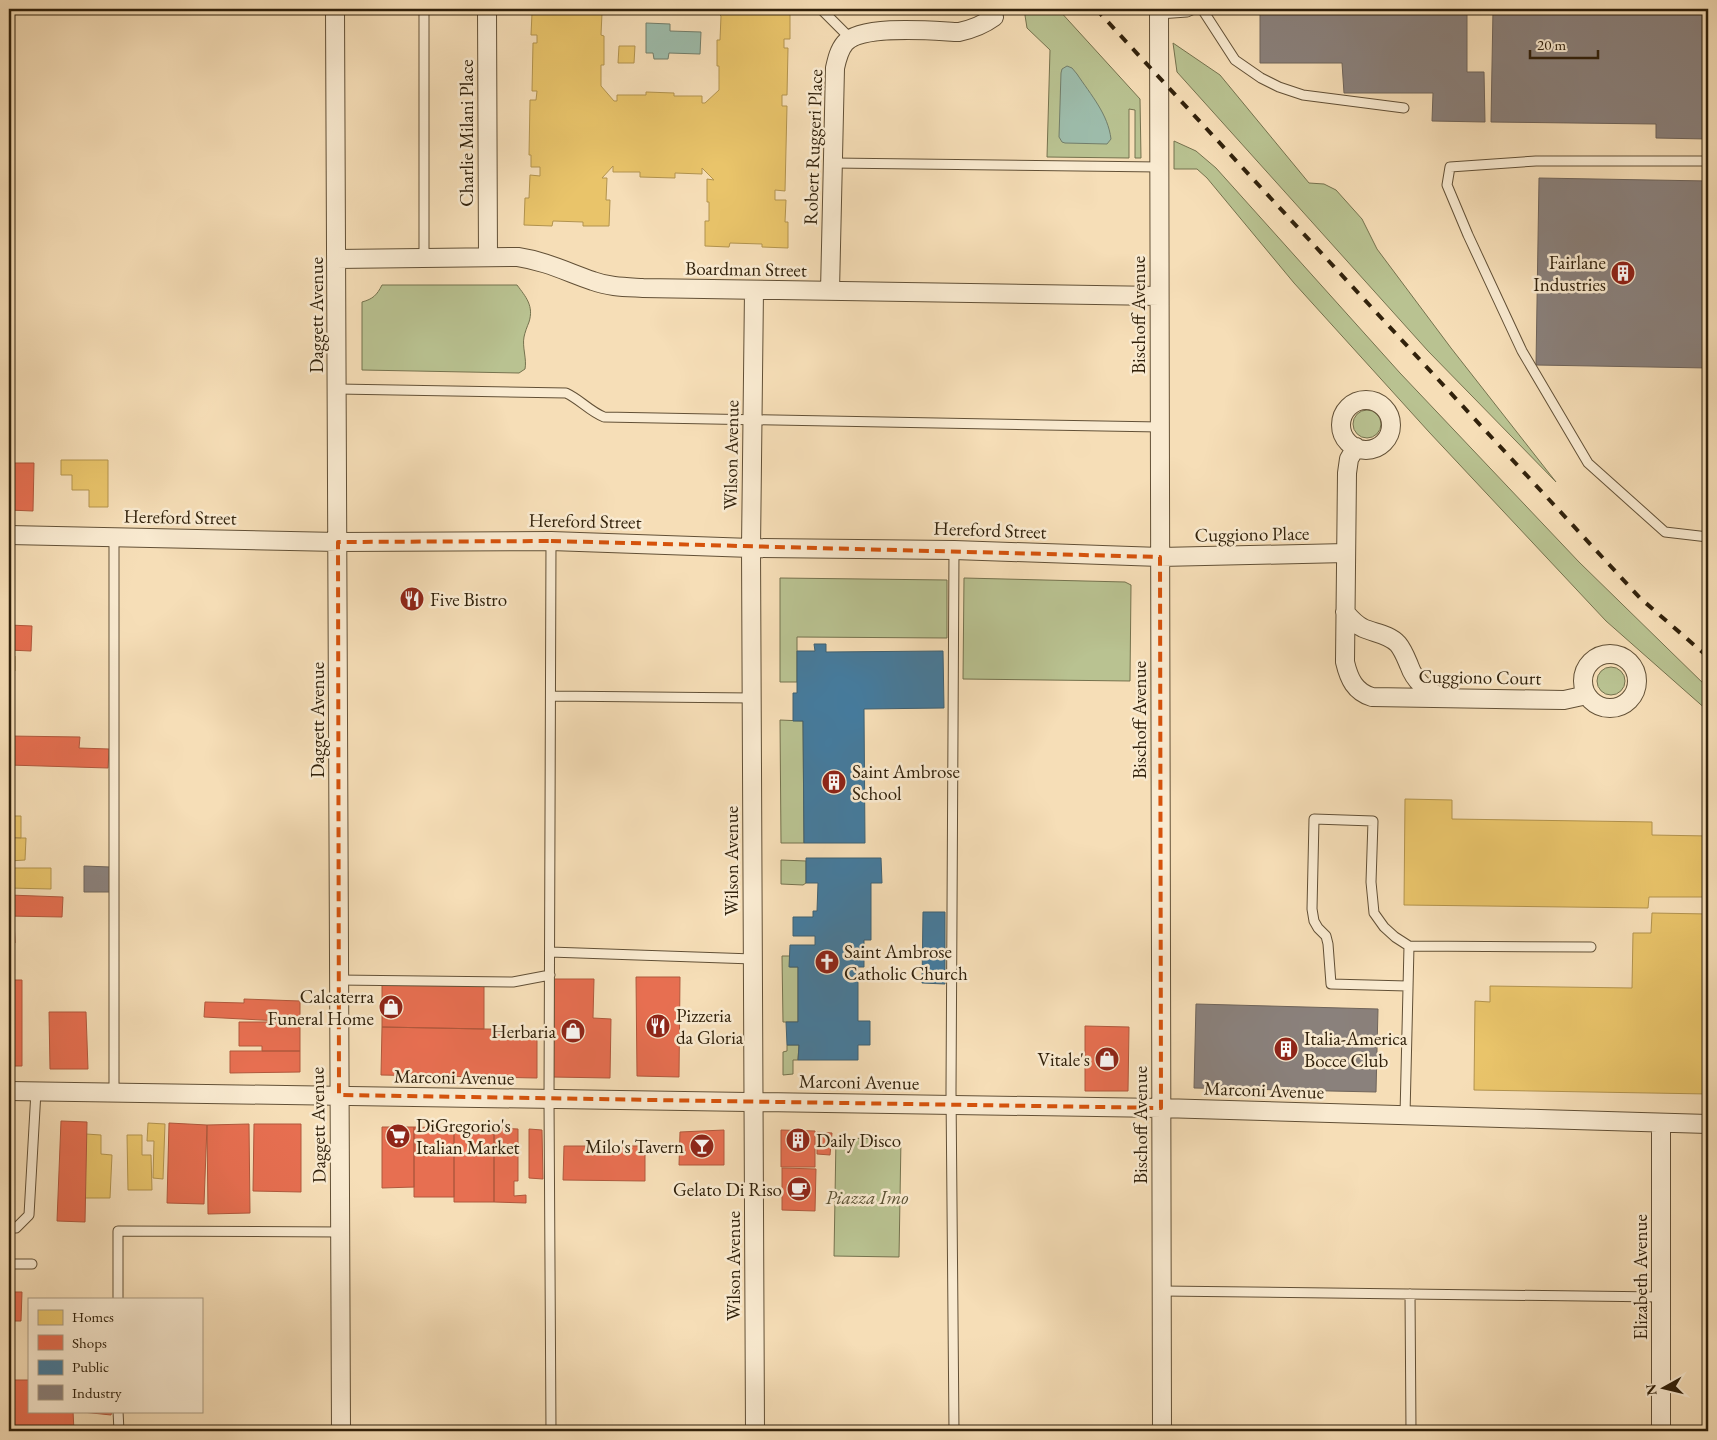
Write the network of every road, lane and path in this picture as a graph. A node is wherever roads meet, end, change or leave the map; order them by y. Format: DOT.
graph roads {
  1 [pos="335,9"];
  2 [pos="424,9"];
  3 [pos="487,9"];
  4 [pos="821,9"];
  5 [pos="1194,9"];
  6 [pos="1202,9"];
  7 [pos="1159,12"];
  8 [pos="994,17"];
  9 [pos="850,38"];
  10 [pos="1404,108"];
  11 [pos="1708,161"];
  12 [pos="833,162"];
  13 [pos="1159,167"];
  14 [pos="488,257"];
  15 [pos="336,258"];
  16 [pos="424,258"];
  17 [pos="754,290"];
  18 [pos="830,291"];
  19 [pos="1159,296"];
  20 [pos="338,389"];
  21 [pos="752,421"];
  22 [pos="1160,427"];
  23 [pos="1356,447"];
  24 [pos="9,535"];
  25 [pos="114,536"];
  26 [pos="1708,537"];
  27 [pos="551,541"];
  28 [pos="338,542"];
  29 [pos="751,548"];
  30 [pos="954,550"];
  31 [pos="1346,554"];
  32 [pos="1160,557"];
  33 [pos="1346,612"];
  34 [pos="1587,695"];
  35 [pos="551,696"];
  36 [pos="751,698"];
  37 [pos="1442,698"];
  38 [pos="1408,946"];
  39 [pos="1591,946"];
  40 [pos="550,952"];
  41 [pos="752,959"];
  42 [pos="550,975"];
  43 [pos="338,980"];
  44 [pos="1407,986"];
  45 [pos="9,1091"];
  46 [pos="36,1092"];
  47 [pos="114,1092"];
  48 [pos="338,1095"];
  49 [pos="549,1100"];
  50 [pos="753,1101"];
  51 [pos="951,1105"];
  52 [pos="1161,1108"];
  53 [pos="1404,1115"];
  54 [pos="1661,1123"];
  55 [pos="1708,1124"];
  56 [pos="9,1228"];
  57 [pos="340,1232"];
  58 [pos="9,1264"];
  59 [pos="32,1264"];
  60 [pos="1162,1292"];
  61 [pos="1410,1294"];
  62 [pos="1661,1297"];
  63 [pos="118,1298"];
  64 [pos="118,1412"];
  65 [pos="118,1431"];
  66 [pos="341,1431"];
  67 [pos="551,1431"];
  68 [pos="755,1431"];
  69 [pos="954,1431"];
  70 [pos="1162,1431"];
  71 [pos="1411,1431"];
  72 [pos="1661,1431"];
  1 -- 15 [label="street, Daggett Avenue"];
  2 -- 16 [label="lane"];
  3 -- 14 [label="street, Charlie Milani Place"];
  4 -- 9 [label="lane"];
  5 -- 7 [label="lane"];
  6 -- 10 [label="lane"];
  7 -- 13 [label="street, Bischoff Avenue"];
  8 -- 9 [label="street"];
  9 -- 12 [label="street, Robert Ruggeri Place"];
  11 -- 26 [label="lane"];
  12 -- 13 [label="lane"];
  12 -- 18 [label="street, Robert Ruggeri Place"];
  13 -- 19 [label="street, Bischoff Avenue"];
  14 -- 16 [label="street, Boardman Street"];
  14 -- 17 [label="street, Boardman Street"];
  15 -- 16 [label="street, Boardman Street"];
  15 -- 20 [label="street, Daggett Avenue"];
  17 -- 18 [label="street, Boardman Street"];
  17 -- 21 [label="street, Wilson Avenue"];
  18 -- 19 [label="street, Boardman Street"];
  19 -- 22 [label="street, Bischoff Avenue"];
  20 -- 21 [label="lane"];
  20 -- 28 [label="street, Daggett Avenue"];
  21 -- 22 [label="lane"];
  21 -- 29 [label="street, Wilson Avenue"];
  22 -- 32 [label="street, Bischoff Avenue"];
  23 -- 31 [label="street"];
  24 -- 25 [label="street, Hereford Street"];
  25 -- 28 [label="street, Hereford Street"];
  25 -- 47 [label="lane"];
  27 -- 28 [label="street, Hereford Street"];
  27 -- 29 [label="street, Hereford Street"];
  27 -- 35 [label="lane"];
  28 -- 43 [label="street, Daggett Avenue"];
  29 -- 30 [label="street, Hereford Street"];
  29 -- 36 [label="street, Wilson Avenue"];
  30 -- 32 [label="street, Hereford Street"];
  30 -- 51 [label="lane"];
  31 -- 32 [label="street, Cuggiono Place"];
  31 -- 33 [label="street"];
  32 -- 52 [label="street, Bischoff Avenue"];
  33 -- 37 [label="street"];
  33 -- 37 [label="street, Cuggiono Court"];
  34 -- 37 [label="street, Cuggiono Court"];
  35 -- 36 [label="lane"];
  35 -- 40 [label="lane"];
  36 -- 41 [label="street, Wilson Avenue"];
  38 -- 39 [label="lane"];
  38 -- 44 [label="lane"];
  38 -- 44 [label="lane"];
  40 -- 41 [label="lane"];
  40 -- 42 [label="lane"];
  41 -- 50 [label="street, Wilson Avenue"];
  42 -- 43 [label="lane"];
  42 -- 49 [label="lane"];
  43 -- 48 [label="street, Daggett Avenue"];
  44 -- 53 [label="lane"];
  45 -- 46 [label="street, Marconi Avenue"];
  46 -- 47 [label="street, Marconi Avenue"];
  46 -- 56 [label="lane"];
  47 -- 48 [label="street, Marconi Avenue"];
  48 -- 49 [label="street, Marconi Avenue"];
  48 -- 57 [label="street, Daggett Avenue"];
  49 -- 50 [label="street, Marconi Avenue"];
  49 -- 67 [label="lane"];
  50 -- 51 [label="street, Marconi Avenue"];
  50 -- 68 [label="street, Wilson Avenue"];
  51 -- 52 [label="street, Marconi Avenue"];
  51 -- 69 [label="lane"];
  52 -- 53 [label="street, Marconi Avenue"];
  52 -- 60 [label="street, Bischoff Avenue"];
  53 -- 54 [label="street, Marconi Avenue"];
  54 -- 55 [label="street, Marconi Avenue"];
  54 -- 62 [label="street, Elizabeth Avenue"];
  57 -- 63 [label="lane"];
  57 -- 66 [label="street, Daggett Avenue"];
  58 -- 59 [label="lane"];
  60 -- 61 [label="lane"];
  60 -- 70 [label="street, Bischoff Avenue"];
  61 -- 62 [label="lane"];
  61 -- 71 [label="lane"];
  62 -- 72 [label="street, Elizabeth Avenue"];
  64 -- 65 [label="lane"];
}
